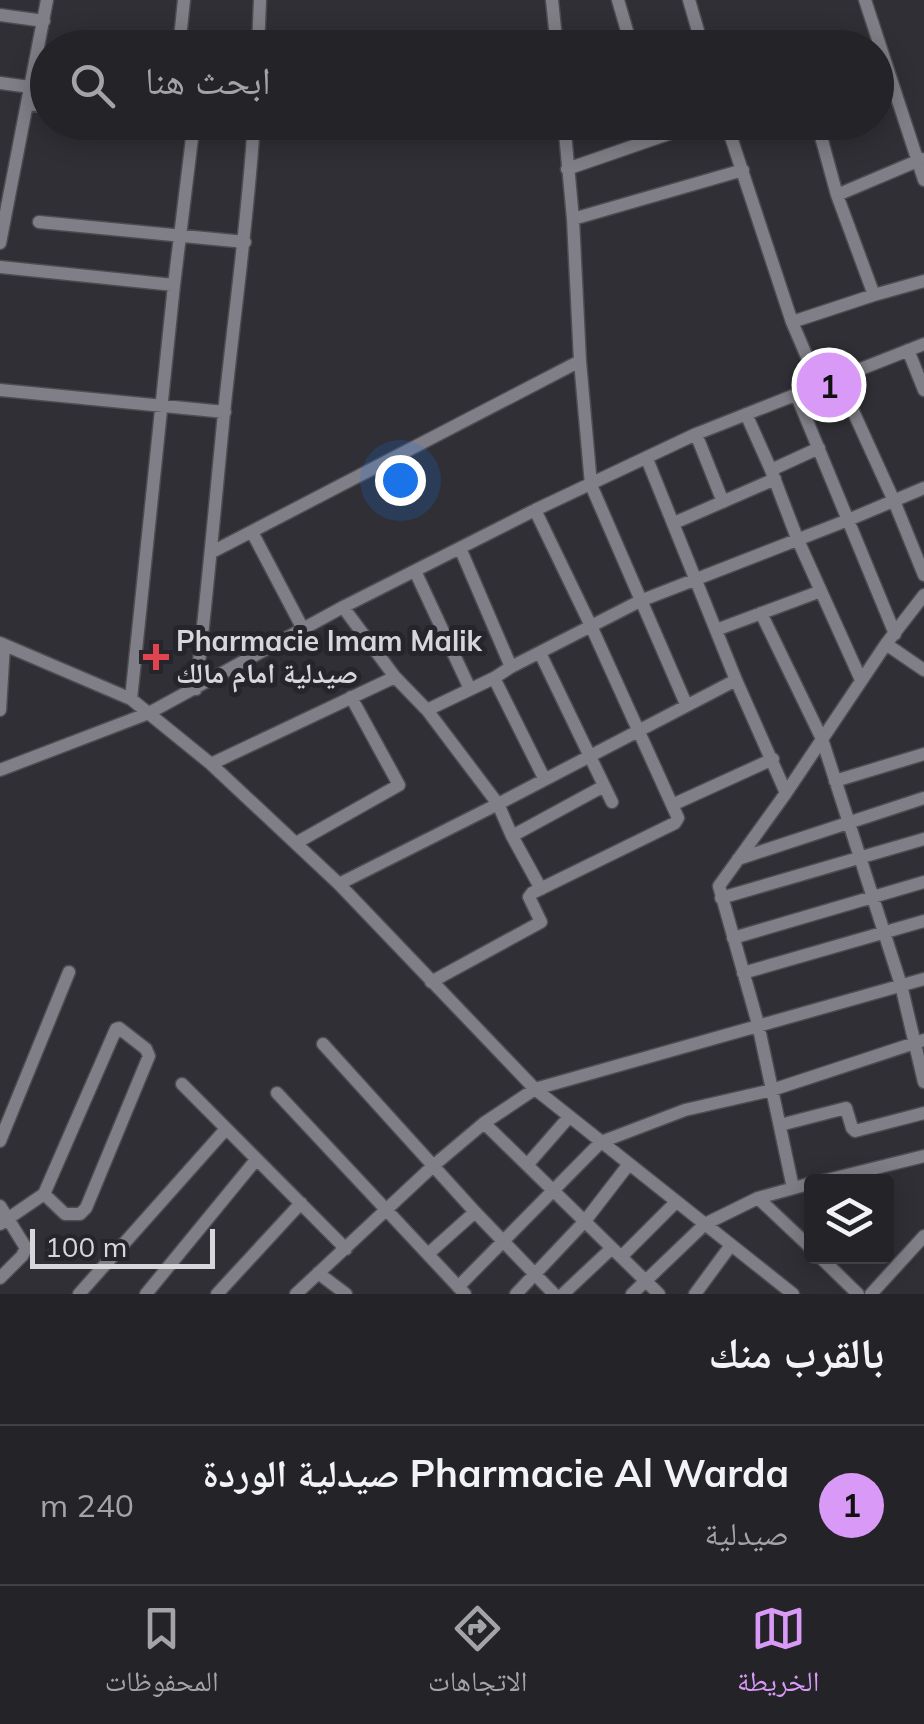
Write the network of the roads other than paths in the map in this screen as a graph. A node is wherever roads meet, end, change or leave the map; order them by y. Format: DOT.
graph roads {
  1 [pos="47,0"];
  2 [pos="184,0"];
  3 [pos="260,0"];
  4 [pos="552,0"];
  5 [pos="618,0"];
  6 [pos="689,0"];
  7 [pos="865,0"];
  8 [pos="0,15"];
  9 [pos="44,21"];
  10 [pos="42,30"];
  11 [pos="181,30"];
  12 [pos="259,30"];
  13 [pos="555,30"];
  14 [pos="627,30"];
  15 [pos="698,30"];
  16 [pos="872,30"];
  17 [pos="0,84"];
  18 [pos="30,87"];
  19 [pos="894,95"];
  20 [pos="27,104"];
  21 [pos="30,104"];
  22 [pos="193,140"];
  23 [pos="253,140"];
  24 [pos="565,140"];
  25 [pos="651,140"];
  26 [pos="732,140"];
  27 [pos="822,140"];
  28 [pos="921,160"];
  29 [pos="567,169"];
  30 [pos="743,170"];
  31 [pos="924,180"];
  32 [pos="837,195"];
  33 [pos="573,219"];
  34 [pos="39,222"];
  35 [pos="1,234"];
  36 [pos="180,236"];
  37 [pos="245,242"];
  38 [pos="0,267"];
  39 [pos="924,281"];
  40 [pos="174,285"];
  41 [pos="874,294"];
  42 [pos="792,322"];
  43 [pos="924,344"];
  44 [pos="908,350"];
  45 [pos="580,361"];
  46 [pos="838,378"];
  47 [pos="819,386"];
  48 [pos="0,390"];
  49 [pos="924,390"];
  50 [pos="796,394"];
  51 [pos="161,404"];
  52 [pos="224,412"];
  53 [pos="746,414"];
  54 [pos="696,434"];
  55 [pos="819,448"];
  56 [pos="647,459"];
  57 [pos="773,475"];
  58 [pos="591,485"];
  59 [pos="924,488"];
  60 [pos="894,500"];
  61 [pos="723,502"];
  62 [pos="535,510"];
  63 [pos="848,520"];
  64 [pos="674,523"];
  65 [pos="252,532"];
  66 [pos="797,538"];
  67 [pos="460,548"];
  68 [pos="212,552"];
  69 [pos="415,571"];
  70 [pos="924,575"];
  71 [pos="696,578"];
  72 [pos="821,591"];
  73 [pos="924,595"];
  74 [pos="640,601"];
  75 [pos="342,607"];
  76 [pos="761,613"];
  77 [pos="591,626"];
  78 [pos="304,628"];
  79 [pos="716,630"];
  80 [pos="890,639"];
  81 [pos="2,644"];
  82 [pos="540,654"];
  83 [pos="511,667"];
  84 [pos="924,670"];
  85 [pos="395,677"];
  86 [pos="494,678"];
  87 [pos="736,680"];
  88 [pos="861,680"];
  89 [pos="196,689"];
  90 [pos="470,689"];
  91 [pos="351,697"];
  92 [pos="132,699"];
  93 [pos="686,704"];
  94 [pos="0,710"];
  95 [pos="427,710"];
  96 [pos="149,713"];
  97 [pos="638,729"];
  98 [pos="822,739"];
  99 [pos="924,754"];
  100 [pos="590,757"];
  101 [pos="772,759"];
  102 [pos="211,764"];
  103 [pos="0,770"];
  104 [pos="544,778"];
  105 [pos="835,782"];
  106 [pos="604,786"];
  107 [pos="786,793"];
  108 [pos="924,798"];
  109 [pos="612,802"];
  110 [pos="498,804"];
  111 [pos="672,805"];
  112 [pos="848,823"];
  113 [pos="512,836"];
  114 [pos="924,840"];
  115 [pos="296,843"];
  116 [pos="859,858"];
  117 [pos="738,859"];
  118 [pos="924,882"];
  119 [pos="339,884"];
  120 [pos="540,889"];
  121 [pos="872,896"];
  122 [pos="721,898"];
  123 [pos="924,922"];
  124 [pos="885,933"];
  125 [pos="732,938"];
  126 [pos="70,972"];
  127 [pos="743,973"];
  128 [pos="924,978"];
  129 [pos="430,982"];
  130 [pos="901,985"];
  131 [pos="758,1024"];
  132 [pos="920,1041"];
  133 [pos="323,1044"];
  134 [pos="924,1082"];
  135 [pos="182,1084"];
  136 [pos="535,1090"];
  137 [pos="772,1090"];
  138 [pos="277,1092"];
  139 [pos="924,1113"];
  140 [pos="569,1117"];
  141 [pos="484,1123"];
  142 [pos="780,1125"];
  143 [pos="225,1130"];
  144 [pos="1,1134"];
  145 [pos="601,1142"];
  146 [pos="924,1156"];
  147 [pos="256,1160"];
  148 [pos="629,1164"];
  149 [pos="527,1165"];
  150 [pos="433,1166"];
  151 [pos="849,1174"];
  152 [pos="804,1185"];
  153 [pos="793,1188"];
  154 [pos="553,1190"];
  155 [pos="44,1194"];
  156 [pos="758,1198"];
  157 [pos="676,1202"];
  158 [pos="301,1204"];
  159 [pos="0,1206"];
  160 [pos="387,1211"];
  161 [pos="475,1212"];
  162 [pos="585,1221"];
  163 [pos="4,1222"];
  164 [pos="705,1224"];
  165 [pos="924,1236"];
  166 [pos="504,1242"];
  167 [pos="804,1242"];
  168 [pos="731,1245"];
  169 [pos="346,1249"];
  170 [pos="616,1252"];
  171 [pos="428,1254"];
  172 [pos="827,1264"];
  173 [pos="318,1273"];
  174 [pos="535,1275"];
  175 [pos="0,1278"];
  176 [pos="646,1282"];
  177 [pos="461,1290"];
  178 [pos="79,1294"];
  179 [pos="146,1294"];
  180 [pos="217,1294"];
  181 [pos="296,1294"];
  182 [pos="346,1294"];
  183 [pos="516,1294"];
  184 [pos="554,1294"];
  185 [pos="564,1294"];
  186 [pos="632,1294"];
  187 [pos="659,1294"];
  188 [pos="694,1294"];
  189 [pos="793,1294"];
  190 [pos="858,1294"];
  191 [pos="871,1294"];
  1 -- 9 [label="street"];
  2 -- 11 [label="street"];
  3 -- 12 [label="street"];
  4 -- 13 [label="street"];
  5 -- 14 [label="street"];
  6 -- 15 [label="street"];
  7 -- 16 [label="street"];
  8 -- 9 [label="street"];
  9 -- 10 [label="street"];
  17 -- 18 [label="street"];
  18 -- 20 [label="street"];
  19 -- 28 [label="street"];
  20 -- 21 [label="street"];
  20 -- 35 [label="street"];
  22 -- 36 [label="street"];
  23 -- 37 [label="street"];
  24 -- 29 [label="street"];
  25 -- 29 [label="street"];
  26 -- 30 [label="street"];
  27 -- 32 [label="street"];
  28 -- 31 [label="street"];
  28 -- 32 [label="street"];
  29 -- 33 [label="street"];
  30 -- 33 [label="street"];
  30 -- 42 [label="street"];
  32 -- 41 [label="street"];
  33 -- 45 [label="street"];
  34 -- 36 [label="street"];
  36 -- 37 [label="street"];
  36 -- 40 [label="street"];
  37 -- 52 [label="street"];
  38 -- 40 [label="street"];
  39 -- 41 [label="street"];
  40 -- 51 [label="street"];
  41 -- 42 [label="street"];
  42 -- 47 [label="street"];
  43 -- 44 [label="street"];
  44 -- 46 [label="street"];
  44 -- 49 [label="street"];
  45 -- 58 [label="street"];
  45 -- 65 [label="street"];
  46 -- 47 [label="street"];
  46 -- 60 [label="street"];
  47 -- 50 [label="street"];
  48 -- 51 [label="street"];
  50 -- 53 [label="street"];
  50 -- 55 [label="street"];
  51 -- 52 [label="street"];
  51 -- 92 [label="street"];
  52 -- 68 [label="street"];
  53 -- 54 [label="street"];
  53 -- 57 [label="street"];
  54 -- 56 [label="street"];
  54 -- 61 [label="street"];
  55 -- 57 [label="street"];
  55 -- 63 [label="street"];
  56 -- 58 [label="street"];
  56 -- 64 [label="street"];
  57 -- 61 [label="street"];
  57 -- 66 [label="street"];
  58 -- 62 [label="street"];
  58 -- 74 [label="street"];
  59 -- 60 [label="street"];
  60 -- 63 [label="street"];
  60 -- 70 [label="street"];
  61 -- 64 [label="street"];
  62 -- 67 [label="street"];
  62 -- 77 [label="street"];
  63 -- 66 [label="street"];
  63 -- 80 [label="street"];
  64 -- 71 [label="street"];
  65 -- 68 [label="street"];
  65 -- 78 [label="street"];
  66 -- 71 [label="street"];
  66 -- 72 [label="street"];
  67 -- 69 [label="street"];
  67 -- 83 [label="street"];
  68 -- 89 [label="street"];
  69 -- 75 [label="street"];
  69 -- 90 [label="street"];
  71 -- 74 [label="street"];
  71 -- 79 [label="street"];
  72 -- 76 [label="street"];
  72 -- 88 [label="street"];
  73 -- 80 [label="street"];
  74 -- 77 [label="street"];
  74 -- 93 [label="street"];
  75 -- 78 [label="street"];
  75 -- 85 [label="street"];
  76 -- 79 [label="street"];
  76 -- 98 [label="street"];
  77 -- 82 [label="street"];
  77 -- 97 [label="street"];
  78 -- 89 [label="street"];
  79 -- 87 [label="street"];
  80 -- 84 [label="street"];
  80 -- 88 [label="street"];
  81 -- 92 [label="street"];
  81 -- 94 [label="street"];
  82 -- 83 [label="street"];
  82 -- 100 [label="street"];
  83 -- 86 [label="street"];
  85 -- 91 [label="street"];
  85 -- 95 [label="street"];
  86 -- 90 [label="street"];
  86 -- 104 [label="street"];
  87 -- 93 [label="street"];
  87 -- 101 [label="street"];
  88 -- 98 [label="street"];
  89 -- 96 [label="street"];
  90 -- 95 [label="street"];
  91 -- 102 [label="street"];
  91 -- 115 [label="street"];
  92 -- 96 [label="street"];
  93 -- 97 [label="street"];
  95 -- 110 [label="street"];
  96 -- 102 [label="street"];
  96 -- 103 [label="street"];
  97 -- 100 [label="street"];
  97 -- 111 [label="street"];
  98 -- 105 [label="street"];
  98 -- 107 [label="street"];
  99 -- 105 [label="street"];
  100 -- 104 [label="street"];
  100 -- 106 [label="street"];
  101 -- 107 [label="street"];
  101 -- 111 [label="street"];
  102 -- 115 [label="street"];
  104 -- 110 [label="street"];
  105 -- 112 [label="street"];
  106 -- 109 [label="street"];
  106 -- 113 [label="street"];
  107 -- 117 [label="street"];
  108 -- 112 [label="street"];
  110 -- 113 [label="street"];
  110 -- 119 [label="street"];
  111 -- 120 [label="street"];
  112 -- 116 [label="street"];
  112 -- 117 [label="street"];
  113 -- 120 [label="street"];
  114 -- 116 [label="street"];
  115 -- 119 [label="street"];
  116 -- 121 [label="street"];
  116 -- 122 [label="street"];
  117 -- 122 [label="street"];
  118 -- 121 [label="street"];
  119 -- 129 [label="street"];
  120 -- 129 [label="street"];
  121 -- 124 [label="street"];
  121 -- 125 [label="street"];
  122 -- 125 [label="street"];
  123 -- 124 [label="street"];
  124 -- 127 [label="street"];
  124 -- 130 [label="street"];
  125 -- 127 [label="street"];
  126 -- 144 [label="street"];
  127 -- 131 [label="street"];
  128 -- 130 [label="street"];
  129 -- 136 [label="street"];
  130 -- 131 [label="street"];
  130 -- 132 [label="street"];
  131 -- 136 [label="street"];
  131 -- 137 [label="street"];
  132 -- 134 [label="street"];
  132 -- 137 [label="street"];
  133 -- 150 [label="street"];
  135 -- 143 [label="street"];
  136 -- 140 [label="street"];
  136 -- 141 [label="street"];
  137 -- 142 [label="street"];
  137 -- 145 [label="street"];
  138 -- 160 [label="street"];
  139 -- 142 [label="street"];
  140 -- 145 [label="street"];
  140 -- 149 [label="street"];
  141 -- 149 [label="street"];
  141 -- 150 [label="street"];
  142 -- 153 [label="street"];
  143 -- 147 [label="street"];
  143 -- 178 [label="street"];
  145 -- 148 [label="street"];
  145 -- 154 [label="street"];
  146 -- 151 [label="street"];
  147 -- 158 [label="street"];
  147 -- 179 [label="street"];
  148 -- 157 [label="street"];
  148 -- 162 [label="street"];
  149 -- 154 [label="street"];
  150 -- 160 [label="street"];
  150 -- 161 [label="street"];
  152 -- 153 [label="street"];
  153 -- 156 [label="street"];
  154 -- 162 [label="street"];
  154 -- 166 [label="street"];
  155 -- 155 [label="street"];
  155 -- 163 [label="street"];
  156 -- 164 [label="street"];
  156 -- 167 [label="street"];
  157 -- 164 [label="street"];
  157 -- 170 [label="street"];
  158 -- 169 [label="street"];
  158 -- 180 [label="street"];
  159 -- 163 [label="street"];
  160 -- 169 [label="street"];
  160 -- 171 [label="street"];
  161 -- 166 [label="street"];
  161 -- 171 [label="street"];
  162 -- 170 [label="street"];
  162 -- 174 [label="street"];
  163 -- 175 [label="street"];
  164 -- 168 [label="street"];
  164 -- 176 [label="street"];
  165 -- 191 [label="street"];
  166 -- 174 [label="street"];
  166 -- 177 [label="street"];
  168 -- 188 [label="street"];
  168 -- 189 [label="street"];
  169 -- 173 [label="street"];
  170 -- 176 [label="street"];
  170 -- 185 [label="street"];
  171 -- 177 [label="street"];
  172 -- 190 [label="street"];
  173 -- 181 [label="street"];
  173 -- 182 [label="street"];
  174 -- 183 [label="street"];
  174 -- 184 [label="street"];
  176 -- 186 [label="street"];
  176 -- 187 [label="street"];
}
